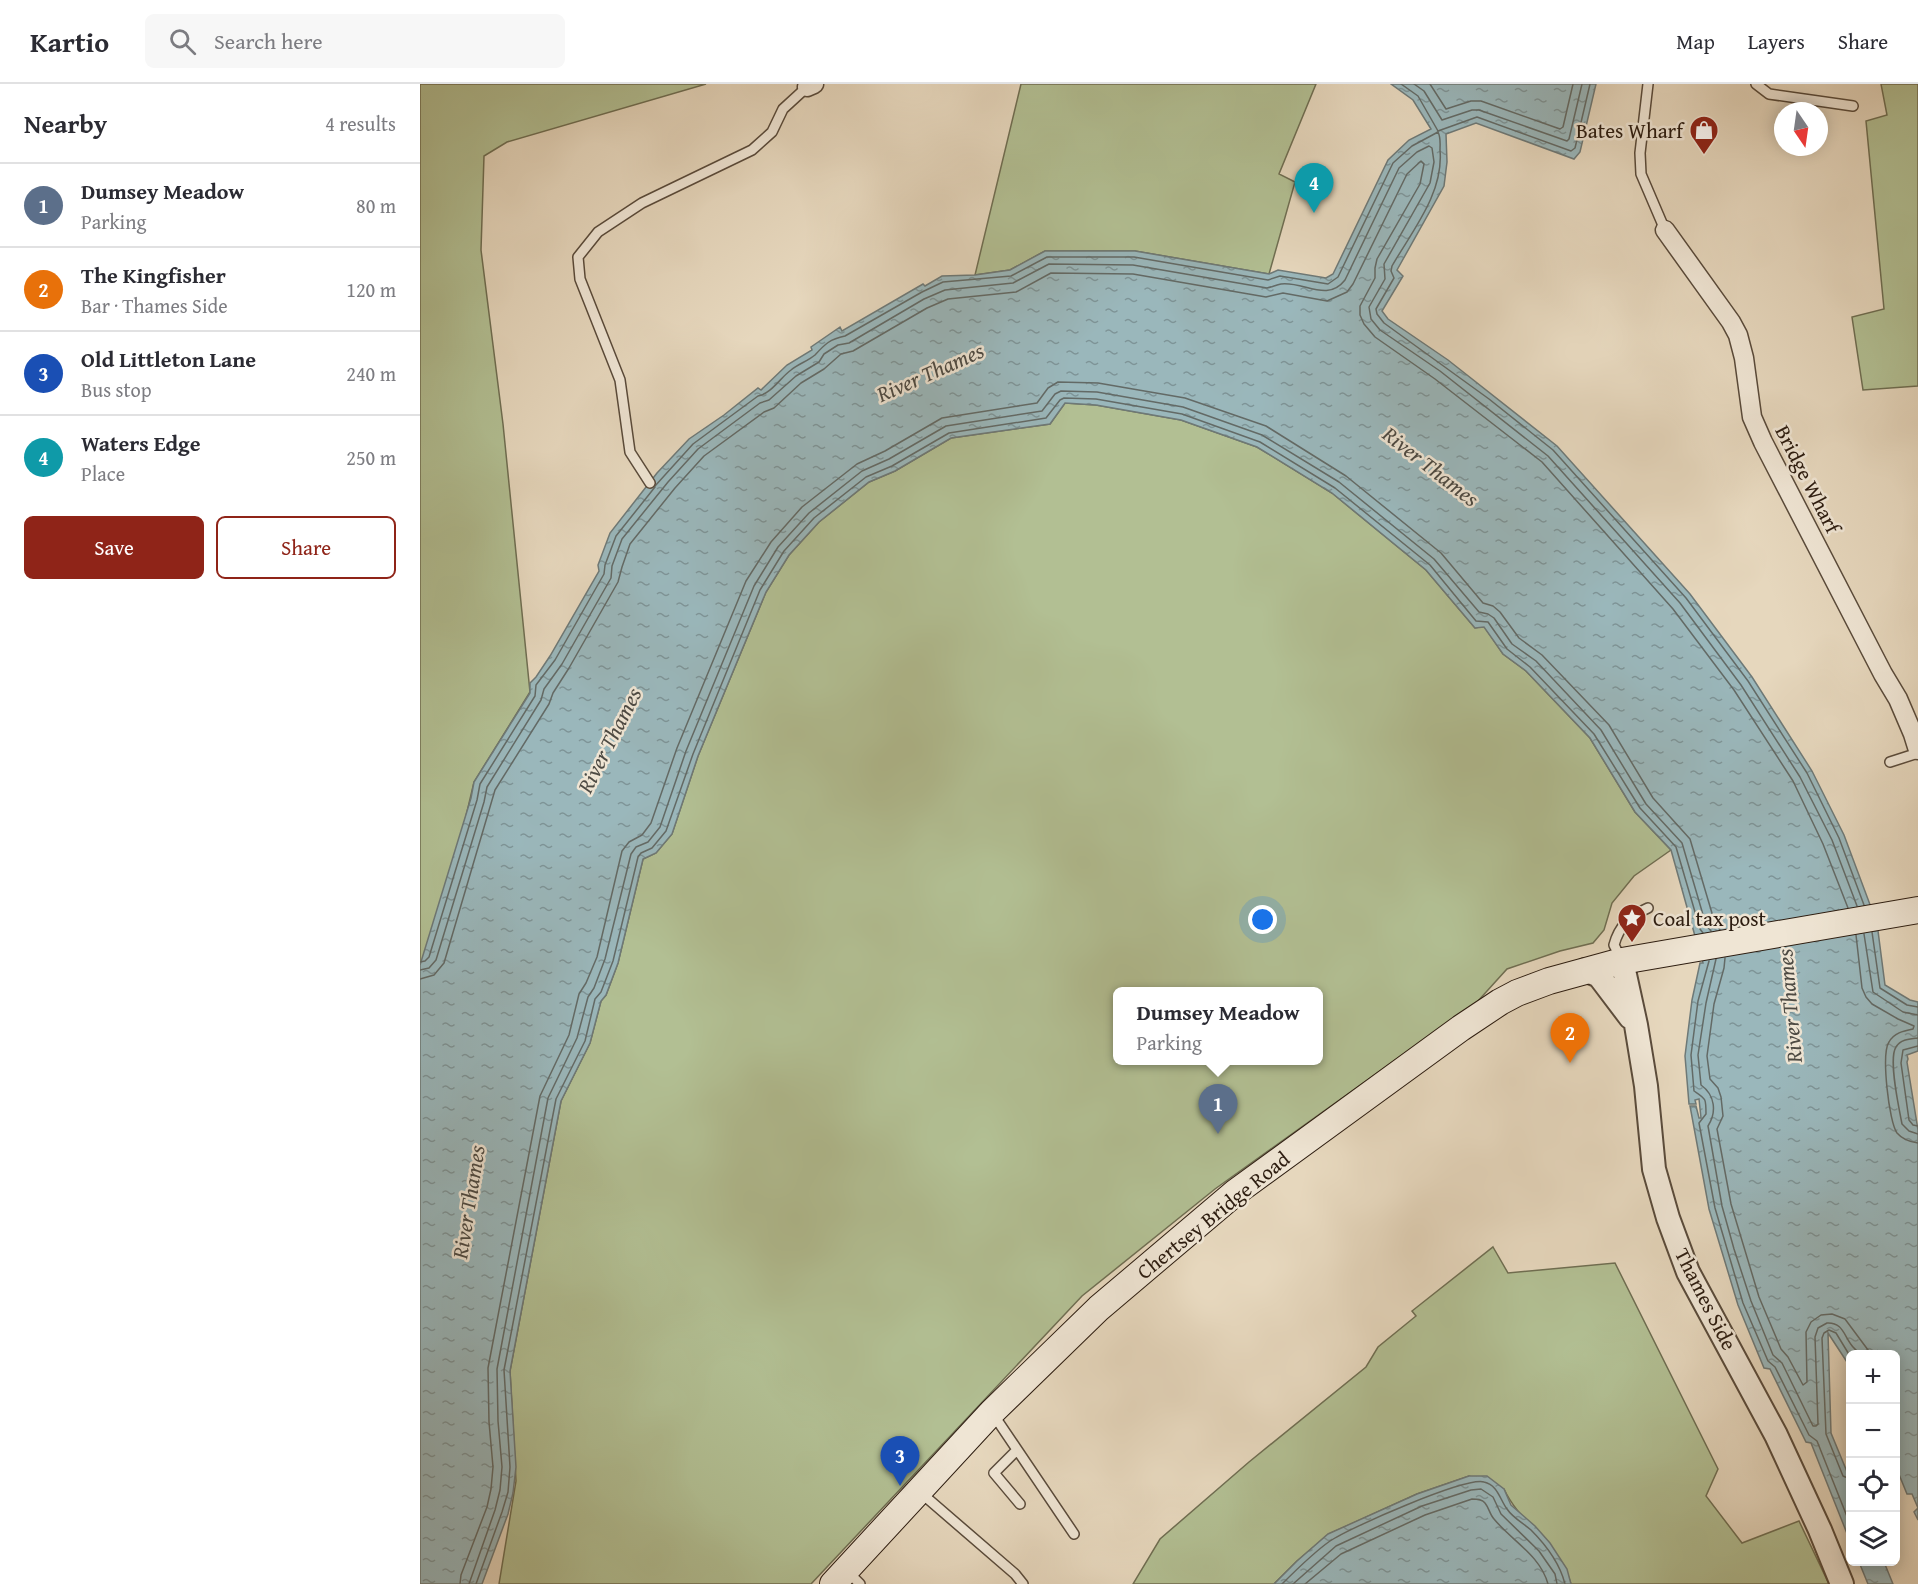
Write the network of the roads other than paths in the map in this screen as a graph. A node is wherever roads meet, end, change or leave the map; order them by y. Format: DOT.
graph roads {
  1 [pos="1648,84"];
  2 [pos="1756,84"];
  3 [pos="811,85"];
  4 [pos="1853,106"];
  5 [pos="1665,230"];
  6 [pos="650,483"];
  7 [pos="1918,749"];
  8 [pos="1890,762"];
  9 [pos="1648,908"];
  10 [pos="1918,910"];
  11 [pos="1622,961"];
  12 [pos="1585,970"];
  13 [pos="1636,1025"];
  14 [pos="992,1412"];
  15 [pos="1017,1450"];
  16 [pos="918,1491"];
  17 [pos="1020,1504"];
  18 [pos="1074,1534"];
  19 [pos="846,1579"];
  20 [pos="1023,1584"];
  21 [pos="1842,1584"];
  1 -- 5 [label="lane"];
  2 -- 4 [label="lane"];
  3 -- 6 [label="lane"];
  5 -- 7 [label="street, Bridge Wharf"];
  7 -- 8 [label="lane"];
  9 -- 11 [label="lane"];
  10 -- 11 [label="main road, Chertsey Bridge Road"];
  11 -- 12 [label="main road, Chertsey Bridge Road"];
  11 -- 13 [label="street, Thames Side"];
  12 -- 13 [label="street"];
  12 -- 14 [label="main road, Chertsey Bridge Road"];
  13 -- 21 [label="street, Thames Side"];
  14 -- 15 [label="lane"];
  14 -- 16 [label="main road, Chertsey Bridge Road"];
  15 -- 17 [label="lane"];
  15 -- 18 [label="lane"];
  16 -- 19 [label="main road, Chertsey Bridge Road"];
  16 -- 20 [label="lane"];
}
